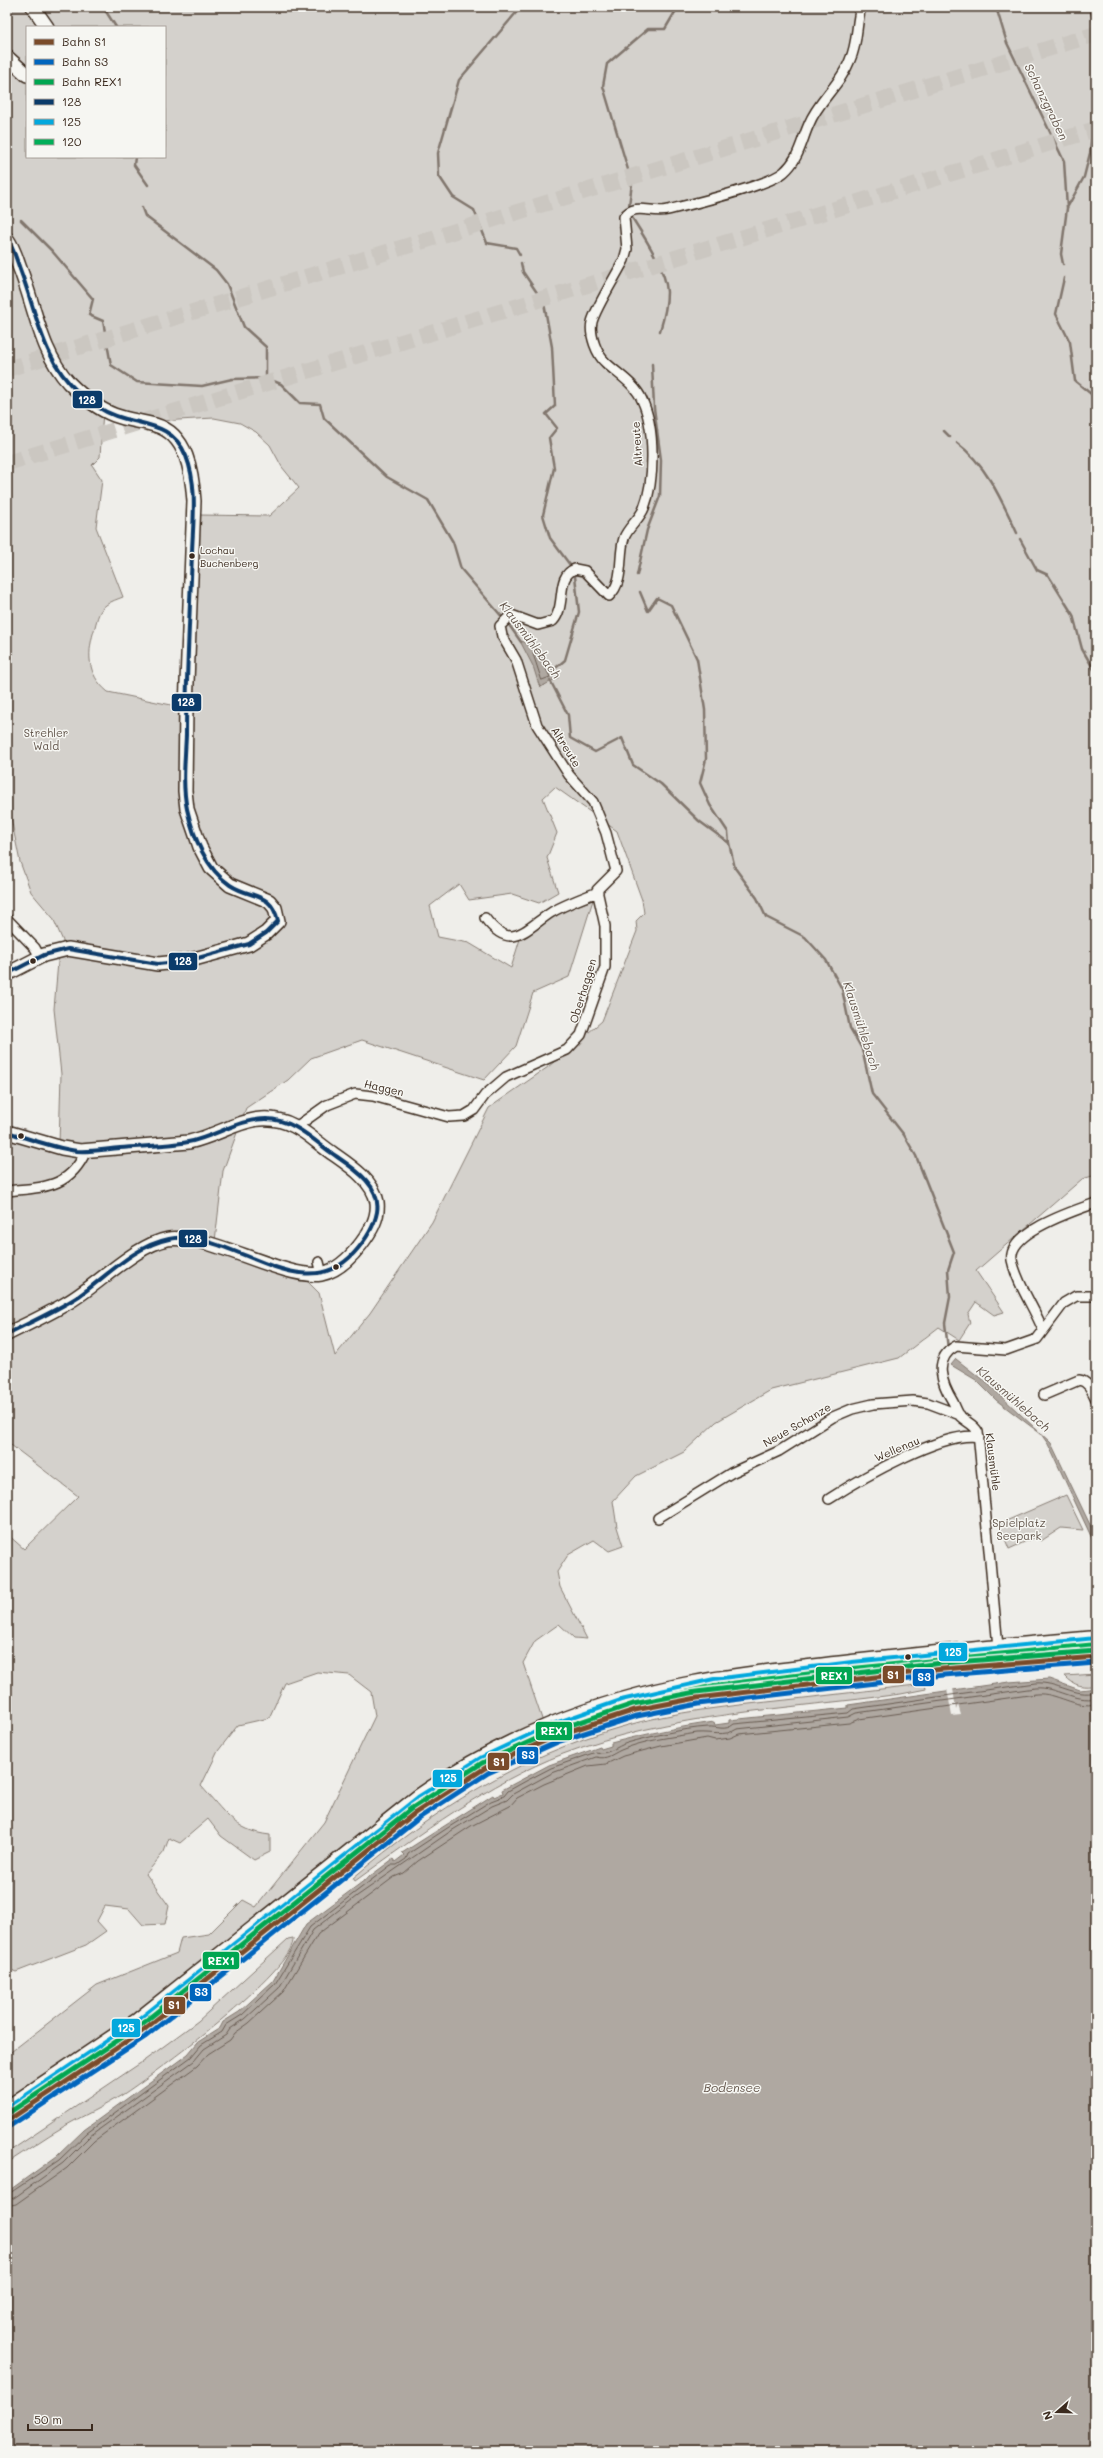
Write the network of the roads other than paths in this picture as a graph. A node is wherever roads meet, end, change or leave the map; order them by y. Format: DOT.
graph roads {
  1 [pos="33,7"];
  2 [pos="862,7"];
  3 [pos="46,26"];
  4 [pos="7,57"];
  5 [pos="26,75"];
  6 [pos="7,239"];
  7 [pos="598,892"];
  8 [pos="484,918"];
  9 [pos="7,919"];
  10 [pos="40,957"];
  11 [pos="7,974"];
  12 [pos="474,1110"];
  13 [pos="296,1127"];
  14 [pos="7,1132"];
  15 [pos="86,1151"];
  16 [pos="7,1190"];
  17 [pos="1096,1203"];
  18 [pos="1096,1296"];
  19 [pos="1043,1330"];
  20 [pos="7,1334"];
  21 [pos="1044,1395"];
  22 [pos="1096,1398"];
  23 [pos="960,1416"];
  24 [pos="980,1437"];
  25 [pos="829,1499"];
  26 [pos="658,1518"];
  27 [pos="1096,1638"];
  28 [pos="998,1646"];
  29 [pos="7,2108"];
  1 -- 3 [label="street"];
  2 -- 7 [label="street, Altreute"];
  4 -- 5 [label="street"];
  6 -- 10 [label="street"];
  7 -- 8 [label="street"];
  7 -- 12 [label="street, Oberhaggen"];
  9 -- 10 [label="street"];
  10 -- 11 [label="street"];
  12 -- 13 [label="street, Haggen"];
  13 -- 15 [label="street"];
  13 -- 20 [label="street"];
  14 -- 15 [label="street"];
  15 -- 16 [label="street"];
  17 -- 19 [label="street"];
  18 -- 19 [label="street, Klausmühle"];
  19 -- 23 [label="street, Klausmühle"];
  21 -- 22 [label="street"];
  23 -- 24 [label="street, Klausmühle"];
  23 -- 26 [label="street, Neue Schanze"];
  24 -- 25 [label="street, Wellenau"];
  24 -- 28 [label="street, Klausmühle"];
  27 -- 28 [label="main road"];
  28 -- 29 [label="main road"];
}
